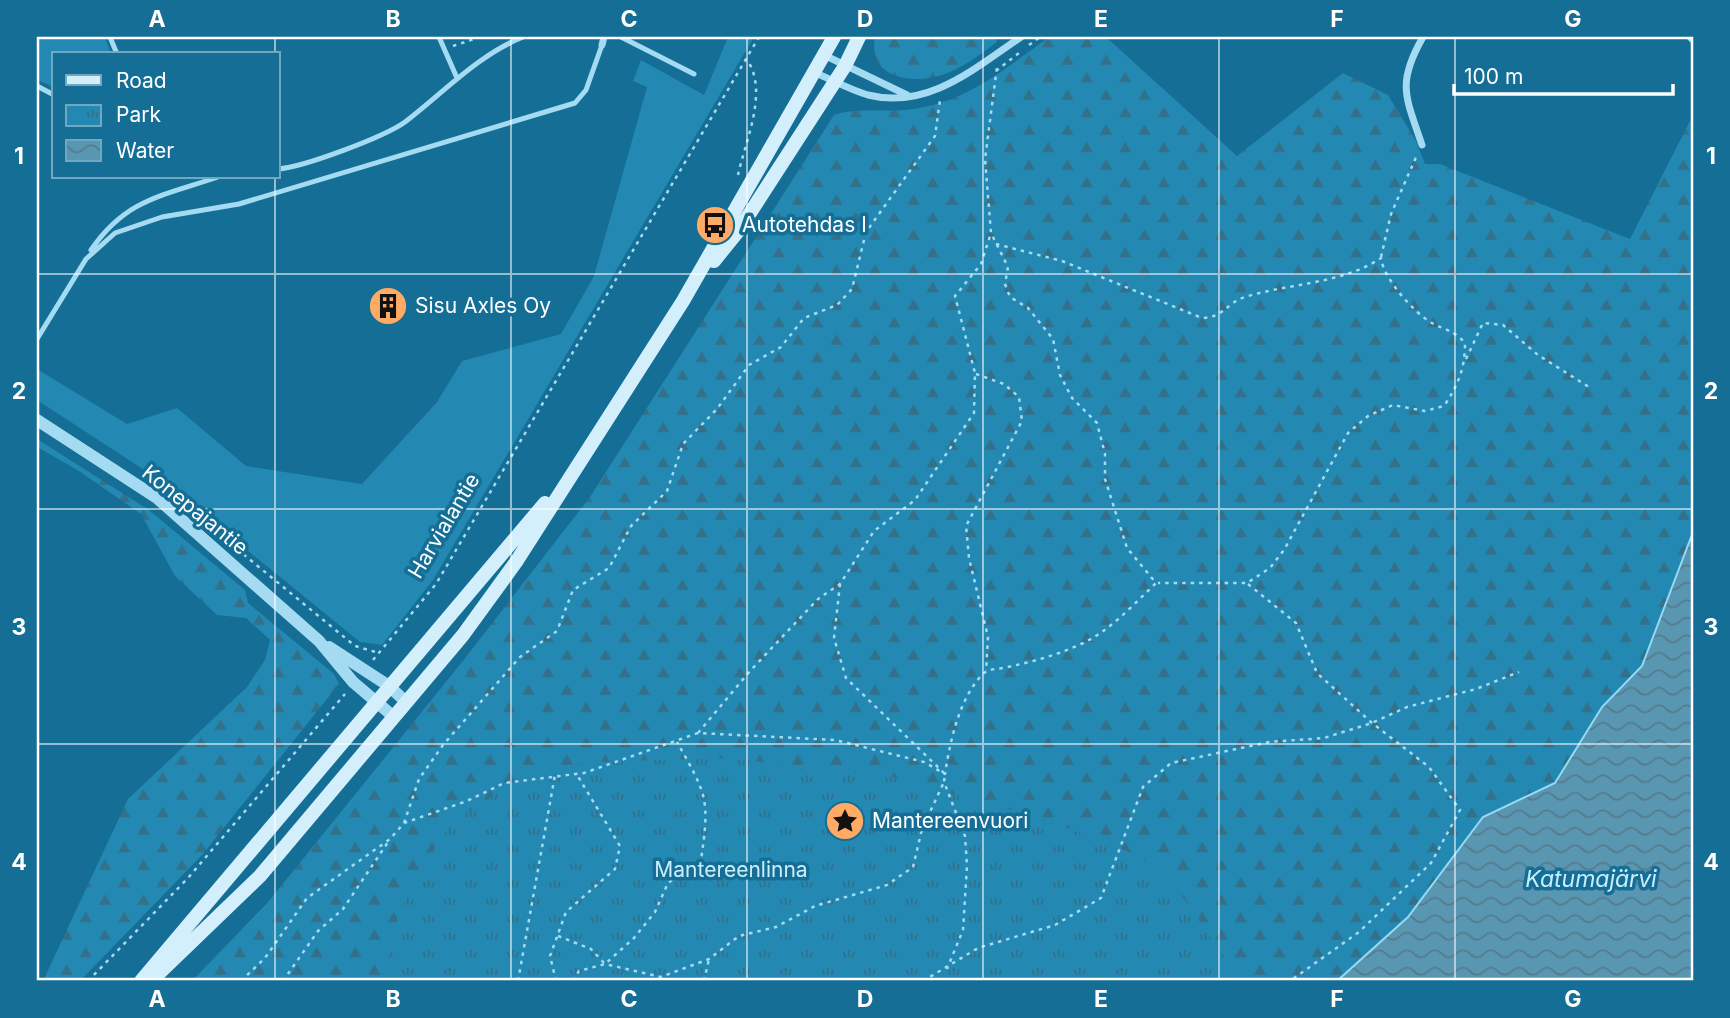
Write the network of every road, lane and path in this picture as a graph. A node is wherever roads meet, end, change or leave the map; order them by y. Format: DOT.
graph roads {
  1 [pos="439,37"];
  2 [pos="480,37"];
  3 [pos="523,37"];
  4 [pos="621,37"];
  5 [pos="759,37"];
  6 [pos="834,37"];
  7 [pos="859,37"];
  8 [pos="1021,37"];
  9 [pos="1423,37"];
  10 [pos="603,41"];
  11 [pos="444,49"];
  12 [pos="824,55"];
  13 [pos="746,58"];
  14 [pos="845,66"];
  15 [pos="996,71"];
  16 [pos="813,72"];
  17 [pos="694,74"];
  18 [pos="457,78"];
  19 [pos="834,81"];
  20 [pos="944,87"];
  21 [pos="911,96"];
  22 [pos="1422,145"];
  23 [pos="280,168"];
  24 [pos="215,178"];
  25 [pos="736,185"];
  26 [pos="990,233"];
  27 [pos="996,244"];
  28 [pos="1381,258"];
  29 [pos="86,259"];
  30 [pos="683,301"];
  31 [pos="37,339"];
  32 [pos="1465,362"];
  33 [pos="975,373"];
  34 [pos="1589,387"];
  35 [pos="37,420"];
  36 [pos="584,456"];
  37 [pos="1156,583"];
  38 [pos="1247,583"];
  39 [pos="840,584"];
  40 [pos="320,641"];
  41 [pos="365,669"];
  42 [pos="986,671"];
  43 [pos="1519,672"];
  44 [pos="353,682"];
  45 [pos="389,686"];
  46 [pos="374,702"];
  47 [pos="406,702"];
  48 [pos="394,717"];
  49 [pos="1372,723"];
  50 [pos="698,733"];
  51 [pos="677,741"];
  52 [pos="576,774"];
  53 [pos="945,774"];
  54 [pos="555,775"];
  55 [pos="944,782"];
  56 [pos="404,823"];
  57 [pos="390,839"];
  58 [pos="558,936"];
  59 [pos="709,959"];
  60 [pos="605,964"];
  61 [pos="947,969"];
  62 [pos="88,981"];
  63 [pos="141,981"];
  64 [pos="151,981"];
  65 [pos="241,981"];
  66 [pos="283,981"];
  67 [pos="518,981"];
  68 [pos="556,981"];
  69 [pos="573,981"];
  70 [pos="704,981"];
  71 [pos="923,981"];
  72 [pos="1290,981"];
  1 -- 11 [label="lane"];
  2 -- 11 [label="path"];
  3 -- 18 [label="lane"];
  4 -- 17 [label="lane"];
  5 -- 13 [label="path, Harvialantie"];
  6 -- 12 [label="main road"];
  7 -- 14 [label="main road"];
  8 -- 20 [label="street"];
  9 -- 22 [label="street"];
  10 -- 29 [label="lane"];
  11 -- 18 [label="lane"];
  12 -- 14 [label="street"];
  12 -- 16 [label="main road"];
  13 -- 25 [label="path"];
  13 -- 41 [label="path, Harvialantie"];
  14 -- 19 [label="main road"];
  14 -- 21 [label="street"];
  15 -- 26 [label="path"];
  16 -- 19 [label="street"];
  16 -- 30 [label="main road"];
  18 -- 23 [label="lane"];
  19 -- 21 [label="street"];
  19 -- 30 [label="main road"];
  20 -- 21 [label="street"];
  20 -- 56 [label="path"];
  22 -- 28 [label="path"];
  24 -- 29 [label="lane"];
  26 -- 27 [label="path"];
  26 -- 33 [label="path"];
  27 -- 28 [label="path"];
  27 -- 37 [label="path"];
  28 -- 32 [label="path"];
  29 -- 31 [label="lane"];
  30 -- 36 [label="main road"];
  32 -- 34 [label="path"];
  32 -- 38 [label="path"];
  33 -- 39 [label="path"];
  33 -- 42 [label="path"];
  35 -- 40 [label="street, Konepajantie"];
  36 -- 45 [label="main road"];
  36 -- 47 [label="main road"];
  37 -- 38 [label="path"];
  37 -- 42 [label="path"];
  38 -- 49 [label="path"];
  39 -- 50 [label="path"];
  39 -- 53 [label="path"];
  40 -- 41 [label="street, Konepajantie"];
  40 -- 44 [label="street, Konepajantie"];
  41 -- 45 [label="street, Konepajantie"];
  42 -- 53 [label="path"];
  43 -- 49 [label="path"];
  44 -- 46 [label="street, Konepajantie"];
  44 -- 62 [label="path"];
  45 -- 46 [label="main road"];
  45 -- 47 [label="street, Konepajantie"];
  46 -- 48 [label="street, Konepajantie"];
  46 -- 63 [label="main road"];
  47 -- 48 [label="main road"];
  48 -- 64 [label="main road"];
  49 -- 61 [label="path"];
  49 -- 72 [label="path"];
  50 -- 51 [label="path"];
  50 -- 53 [label="path"];
  51 -- 52 [label="path"];
  51 -- 60 [label="path"];
  52 -- 54 [label="path"];
  52 -- 58 [label="path"];
  53 -- 55 [label="path"];
  54 -- 56 [label="path"];
  54 -- 67 [label="path"];
  55 -- 59 [label="path"];
  55 -- 61 [label="path"];
  56 -- 57 [label="path"];
  57 -- 65 [label="path"];
  57 -- 66 [label="path"];
  58 -- 60 [label="path"];
  58 -- 68 [label="path"];
  59 -- 60 [label="path"];
  59 -- 70 [label="path"];
  60 -- 69 [label="path"];
  61 -- 71 [label="path"];
}
